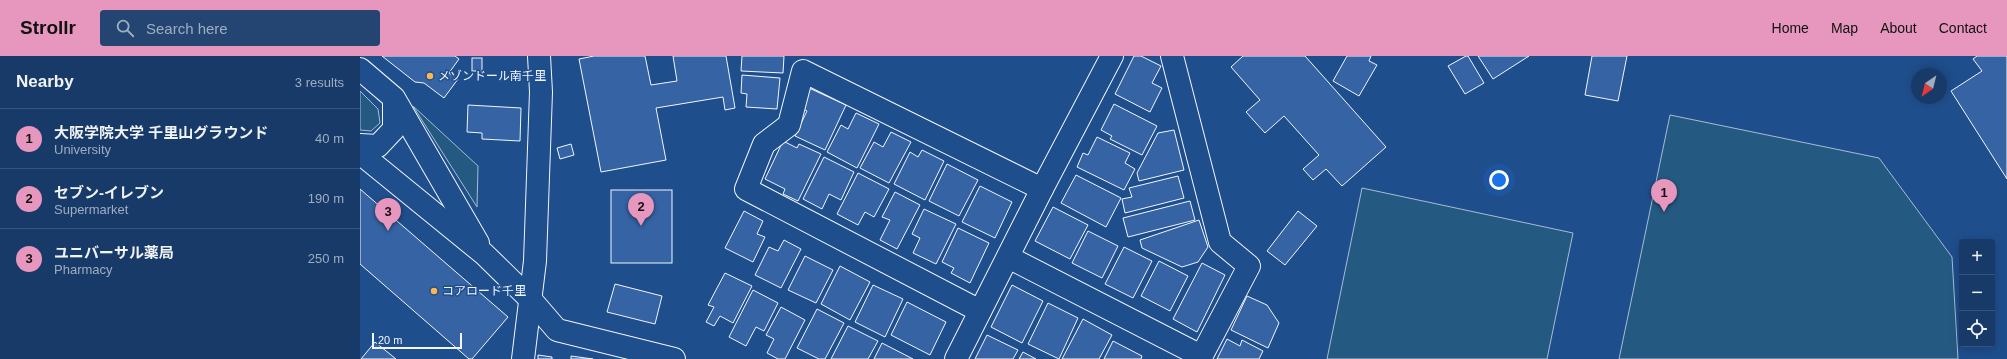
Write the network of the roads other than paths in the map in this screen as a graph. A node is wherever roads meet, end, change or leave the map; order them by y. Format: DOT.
graph roads {
  1 [pos="539,56"];
  2 [pos="1112,56"];
  3 [pos="1172,56"];
  4 [pos="360,68"];
  5 [pos="394,98"];
  6 [pos="360,145"];
  7 [pos="360,153"];
  8 [pos="1042,189"];
  9 [pos="484,254"];
  10 [pos="1008,257"];
  11 [pos="532,301"];
  12 [pos="980,311"];
  13 [pos="1200,358"];
  14 [pos="523,359"];
  15 [pos="674,359"];
  16 [pos="956,359"];
  1 -- 11 [label="street"];
  2 -- 8 [label="street"];
  3 -- 13 [label="street"];
  4 -- 5 [label="street"];
  5 -- 6 [label="street"];
  5 -- 9 [label="street"];
  7 -- 9 [label="street"];
  8 -- 10 [label="street"];
  8 -- 12 [label="street"];
  9 -- 11 [label="street"];
  10 -- 12 [label="street"];
  10 -- 13 [label="street"];
  11 -- 14 [label="street"];
  11 -- 15 [label="street"];
  12 -- 16 [label="street"];
}
